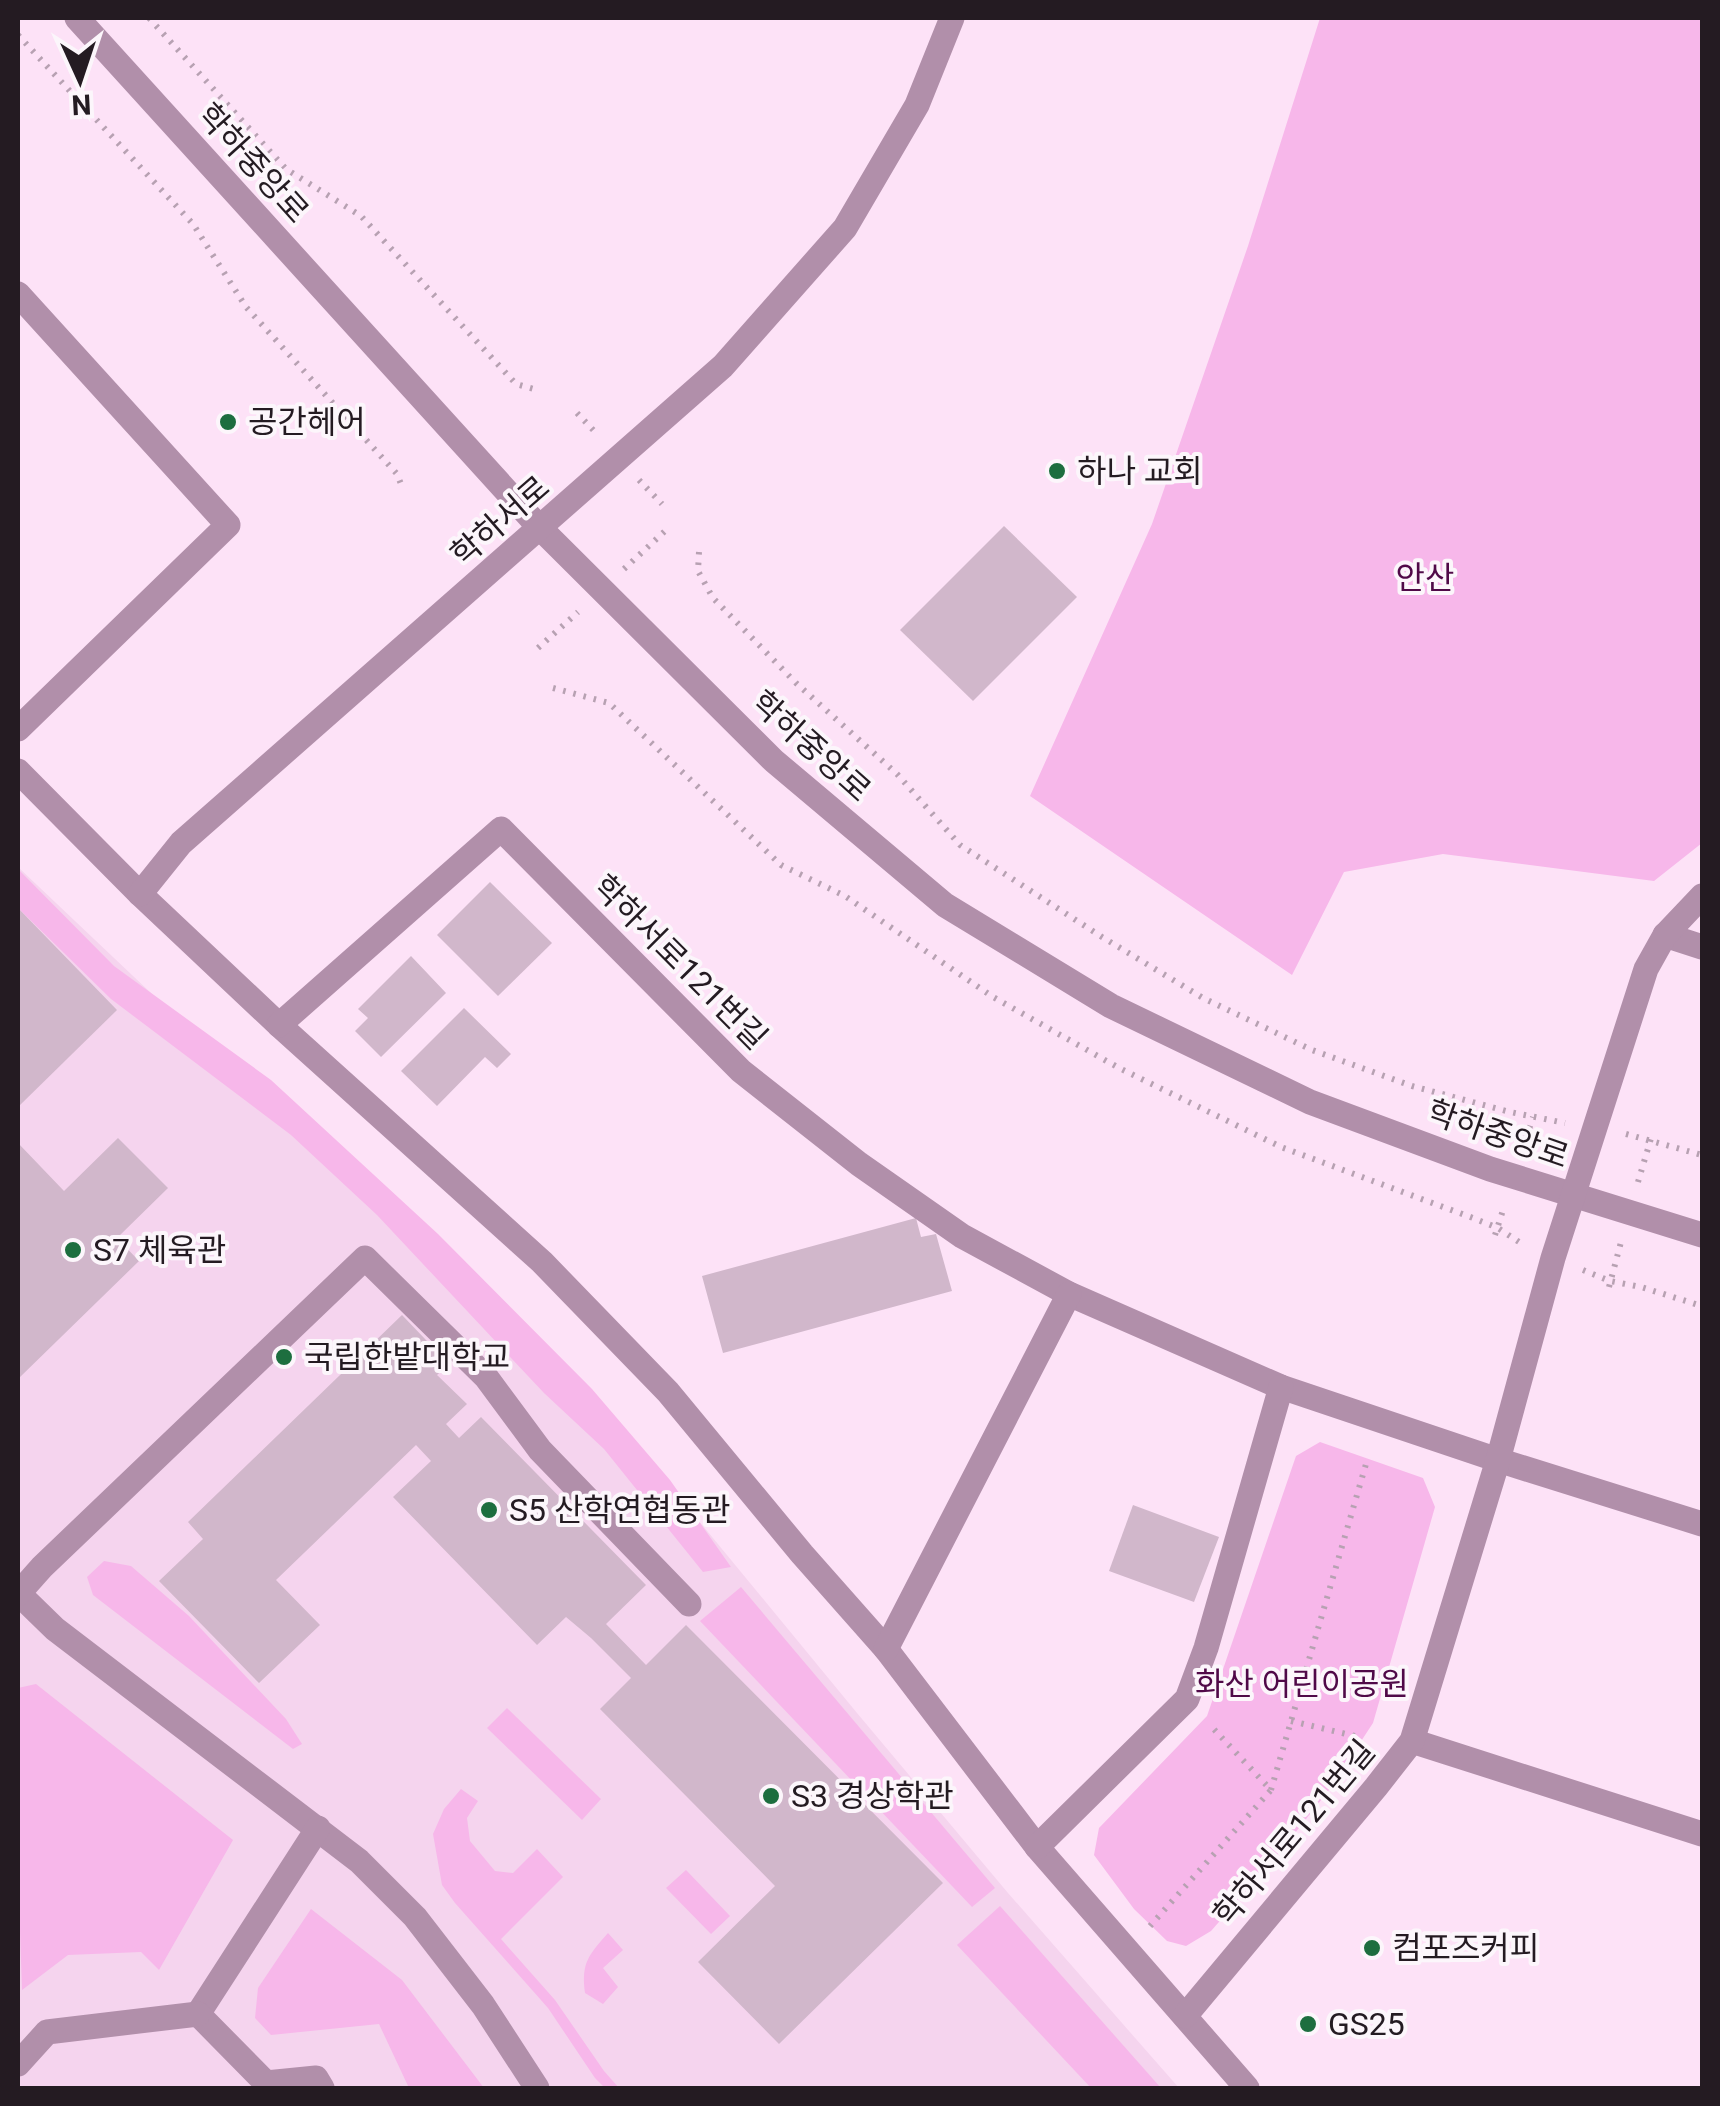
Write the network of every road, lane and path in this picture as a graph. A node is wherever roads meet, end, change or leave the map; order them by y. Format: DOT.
graph roads {
  1 [pos="77,18"];
  2 [pos="149,18"];
  3 [pos="952,18"];
  4 [pos="18,35"];
  5 [pos="18,294"];
  6 [pos="534,389"];
  7 [pos="403,489"];
  8 [pos="540,528"];
  9 [pos="699,552"];
  10 [pos="18,729"];
  11 [pos="18,771"];
  12 [pos="140,894"];
  13 [pos="1702,896"];
  14 [pos="1666,935"];
  15 [pos="1702,947"];
  16 [pos="279,1025"];
  17 [pos="1533,1117"];
  18 [pos="1650,1140"];
  19 [pos="1702,1155"];
  20 [pos="1574,1194"];
  21 [pos="1702,1235"];
  22 [pos="1610,1281"];
  23 [pos="1069,1294"];
  24 [pos="1702,1306"];
  25 [pos="1282,1388"];
  26 [pos="1498,1460"];
  27 [pos="1366,1464"];
  28 [pos="1702,1524"];
  29 [pos="18,1593"];
  30 [pos="689,1604"];
  31 [pos="886,1649"];
  32 [pos="1187,1700"];
  33 [pos="1291,1721"];
  34 [pos="1355,1736"];
  35 [pos="1412,1741"];
  36 [pos="1270,1790"];
  37 [pos="318,1828"];
  38 [pos="1702,1834"];
  39 [pos="1038,1848"];
  40 [pos="1145,1931"];
  41 [pos="198,2014"];
  42 [pos="1185,2016"];
  43 [pos="18,2064"];
  44 [pos="322,2088"];
  45 [pos="537,2088"];
  46 [pos="1247,2088"];
  1 -- 8 [label="street, 학하중앙로"];
  2 -- 6 [label="path"];
  3 -- 8 [label="street, 학하서로"];
  4 -- 7 [label="path"];
  5 -- 10 [label="street"];
  8 -- 12 [label="street, 학하서로"];
  8 -- 20 [label="street, 학하중앙로"];
  9 -- 17 [label="path"];
  11 -- 12 [label="street"];
  12 -- 16 [label="street"];
  13 -- 14 [label="street"];
  14 -- 15 [label="street"];
  14 -- 20 [label="street"];
  16 -- 23 [label="street, 학하서로121번길"];
  16 -- 31 [label="street"];
  18 -- 19 [label="path"];
  20 -- 21 [label="street, 학하중앙로"];
  20 -- 26 [label="street"];
  22 -- 24 [label="path"];
  23 -- 25 [label="street, 학하서로121번길"];
  23 -- 31 [label="street"];
  25 -- 26 [label="street, 학하서로121번길"];
  25 -- 32 [label="street"];
  26 -- 28 [label="street, 학하서로121번길"];
  26 -- 35 [label="street"];
  27 -- 33 [label="path"];
  29 -- 30 [label="street"];
  29 -- 37 [label="street"];
  31 -- 39 [label="street"];
  32 -- 36 [label="path"];
  32 -- 39 [label="street"];
  33 -- 34 [label="path"];
  33 -- 36 [label="path"];
  35 -- 38 [label="street, 학하서로121번길"];
  35 -- 42 [label="street, 학하서로121번길"];
  36 -- 40 [label="path"];
  37 -- 41 [label="street"];
  37 -- 45 [label="street"];
  39 -- 42 [label="street"];
  41 -- 43 [label="street"];
  41 -- 44 [label="street"];
  42 -- 46 [label="street"];
}
